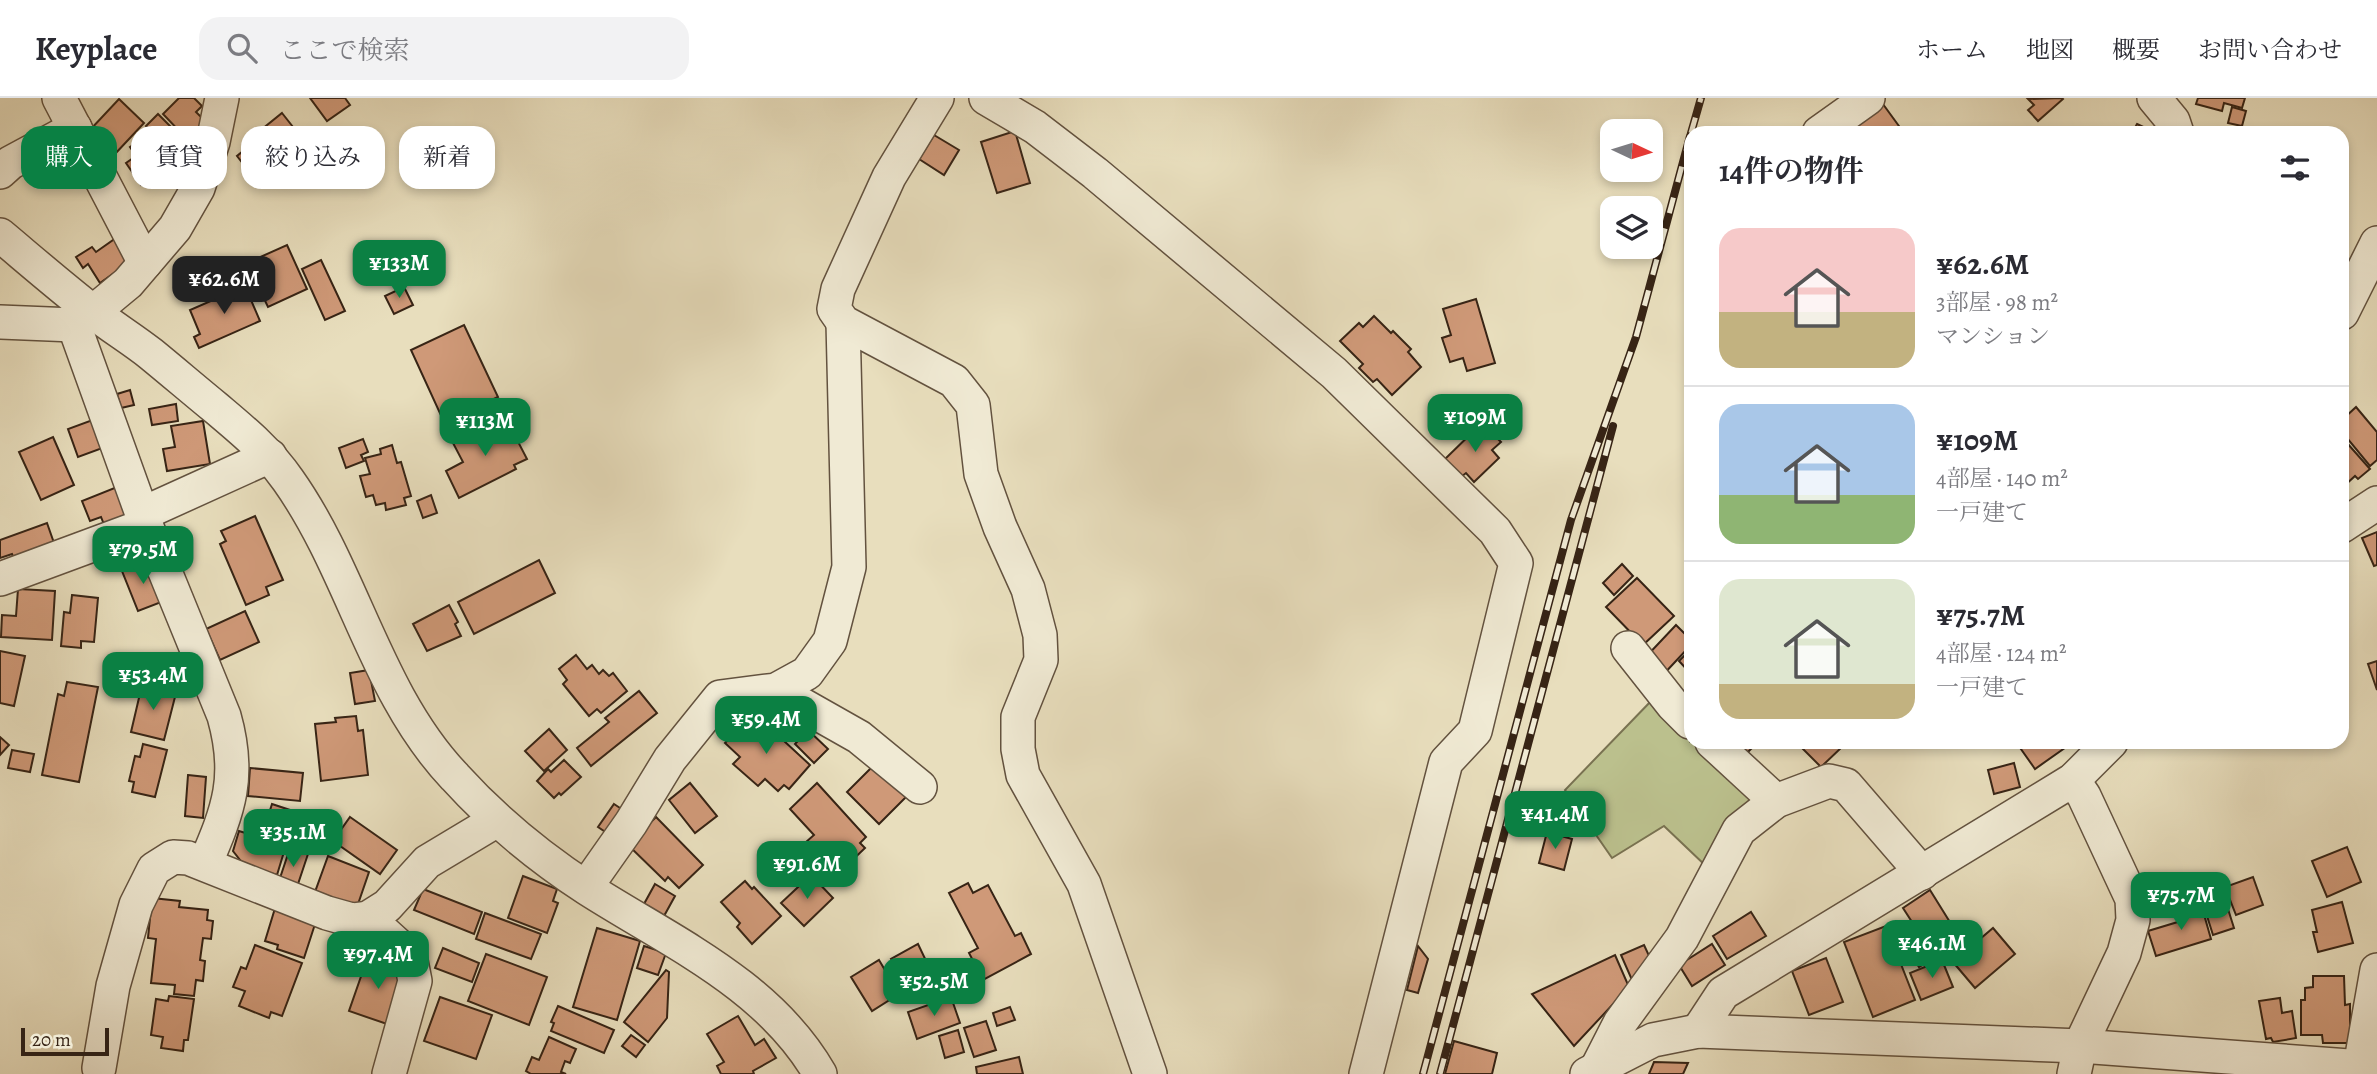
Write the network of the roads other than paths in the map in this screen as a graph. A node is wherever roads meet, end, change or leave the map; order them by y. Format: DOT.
graph roads {
  1 [pos="59,98"];
  2 [pos="222,98"];
  3 [pos="937,98"];
  4 [pos="986,98"];
  5 [pos="1868,98"];
  6 [pos="2154,98"];
  7 [pos="1040,112"];
  8 [pos="74,126"];
  9 [pos="1829,126"];
  10 [pos="2175,126"];
  11 [pos="21,157"];
  12 [pos="0,172"];
  13 [pos="107,189"];
  14 [pos="0,235"];
  15 [pos="2377,243"];
  16 [pos="145,263"];
  17 [pos="2349,299"];
  18 [pos="84,318"];
  19 [pos="0,322"];
  20 [pos="843,322"];
  21 [pos="270,456"];
  22 [pos="2377,503"];
  23 [pos="144,520"];
  24 [pos="2349,521"];
  25 [pos="0,579"];
  26 [pos="1628,648"];
  27 [pos="776,690"];
  28 [pos="1684,716"];
  29 [pos="1720,749"];
  30 [pos="2104,749"];
  31 [pos="2073,779"];
  32 [pos="920,787"];
  33 [pos="1776,801"];
  34 [pos="498,820"];
  35 [pos="205,864"];
  36 [pos="1923,873"];
  37 [pos="586,887"];
  38 [pos="368,918"];
  39 [pos="2377,970"];
  40 [pos="1698,1031"];
  41 [pos="2077,1060"];
  42 [pos="2204,1065"];
  43 [pos="99,1068"];
  44 [pos="2359,1069"];
  45 [pos="1592,1071"];
  46 [pos="389,1074"];
  47 [pos="820,1074"];
  48 [pos="1150,1074"];
  49 [pos="1366,1074"];
  1 -- 8 [label="street"];
  2 -- 16 [label="street"];
  3 -- 20 [label="street"];
  4 -- 7 [label="street"];
  5 -- 9 [label="street"];
  6 -- 10 [label="street"];
  7 -- 49 [label="street"];
  11 -- 12 [label="street"];
  13 -- 16 [label="street"];
  14 -- 18 [label="street"];
  15 -- 17 [label="street"];
  16 -- 18 [label="street"];
  18 -- 19 [label="street"];
  18 -- 21 [label="street"];
  18 -- 23 [label="street"];
  20 -- 27 [label="street"];
  20 -- 48 [label="street"];
  21 -- 23 [label="street"];
  21 -- 34 [label="street"];
  22 -- 24 [label="street"];
  23 -- 25 [label="street"];
  23 -- 35 [label="street"];
  26 -- 28 [label="street"];
  27 -- 32 [label="street"];
  27 -- 37 [label="street"];
  29 -- 33 [label="street"];
  30 -- 31 [label="street"];
  31 -- 36 [label="street"];
  31 -- 41 [label="street"];
  33 -- 36 [label="street"];
  33 -- 45 [label="street"];
  34 -- 37 [label="street"];
  34 -- 38 [label="street"];
  35 -- 38 [label="street"];
  35 -- 43 [label="street"];
  36 -- 40 [label="street"];
  37 -- 47 [label="street"];
  38 -- 46 [label="street"];
  39 -- 44 [label="street"];
  40 -- 41 [label="street"];
  40 -- 45 [label="street"];
  41 -- 42 [label="street"];
  42 -- 44 [label="street"];
}
